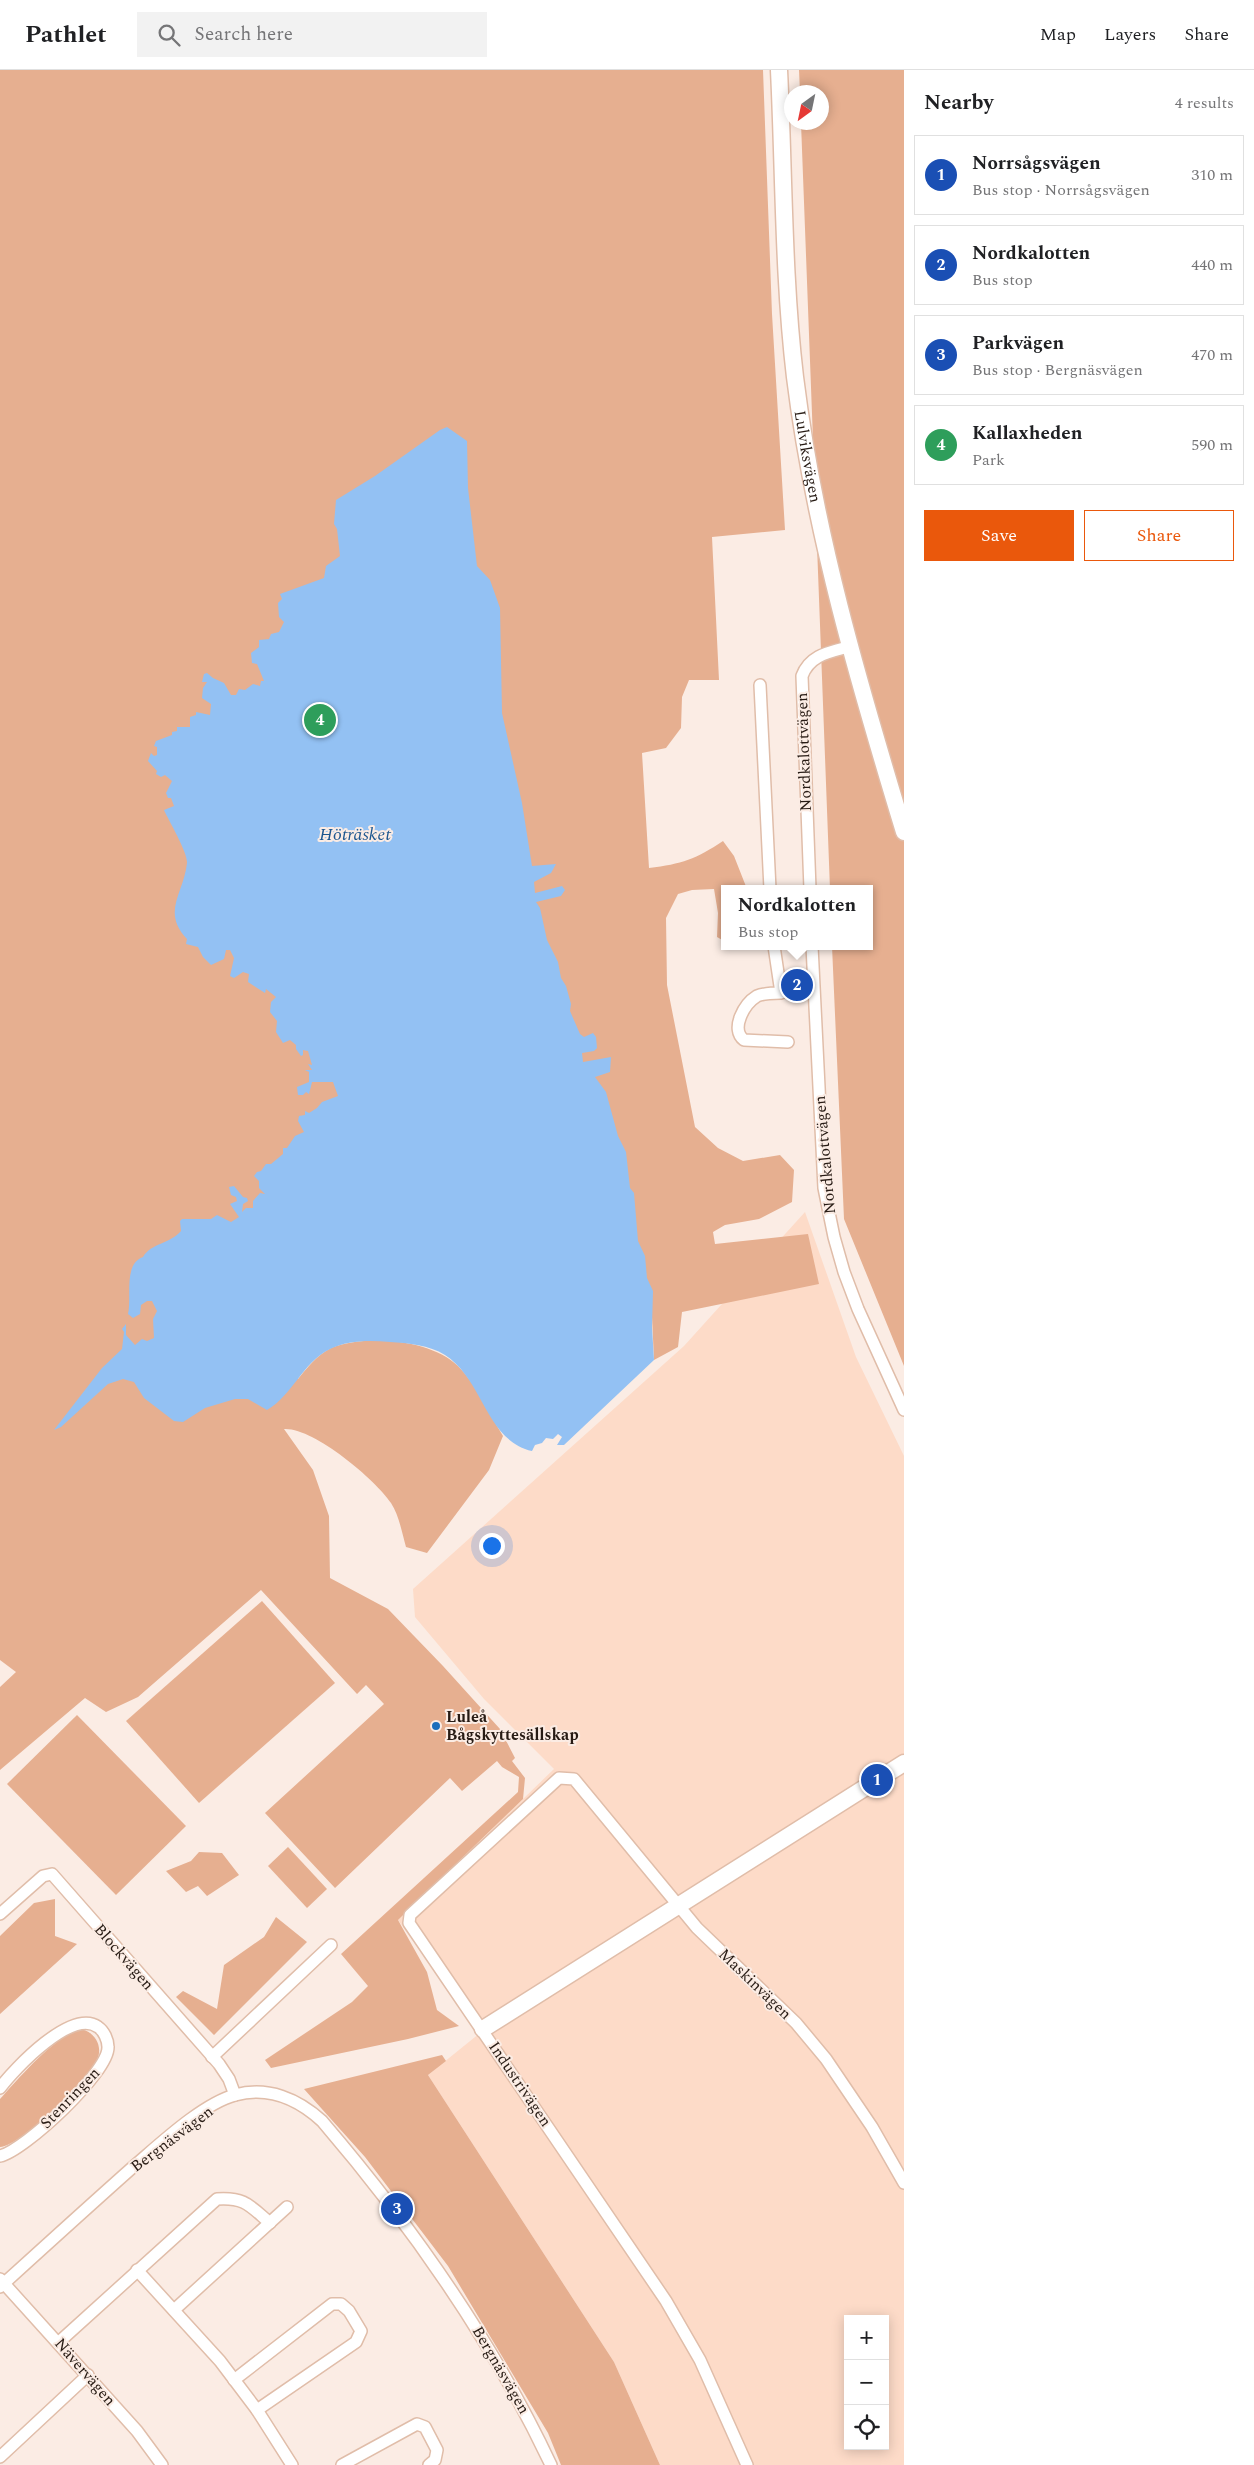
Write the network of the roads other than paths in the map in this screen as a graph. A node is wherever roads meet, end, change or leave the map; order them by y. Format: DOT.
graph roads {
  1 [pos="779,70"];
  2 [pos="852,646"];
  3 [pos="760,685"];
  4 [pos="904,832"];
  5 [pos="770,885"];
  6 [pos="810,885"];
  7 [pos="775,950"];
  8 [pos="812,950"];
  9 [pos="788,1042"];
  10 [pos="904,1410"];
  11 [pos="904,1763"];
  12 [pos="589,1796"];
  13 [pos="679,1905"];
  14 [pos="0,1914"];
  15 [pos="331,1945"];
  16 [pos="483,2029"];
  17 [pos="212,2057"];
  18 [pos="0,2088"];
  19 [pos="234,2095"];
  20 [pos="0,2156"];
  21 [pos="904,2183"];
  22 [pos="287,2207"];
  23 [pos="270,2223"];
  24 [pos="137,2270"];
  25 [pos="1,2284"];
  26 [pos="174,2310"];
  27 [pos="59,2342"];
  28 [pos="88,2375"];
  29 [pos="234,2380"];
  30 [pos="257,2410"];
  31 [pos="0,2457"];
  32 [pos="162,2465"];
  33 [pos="292,2465"];
  34 [pos="342,2465"];
  35 [pos="429,2465"];
  36 [pos="551,2465"];
  37 [pos="747,2465"];
  1 -- 2 [label="main road, Lulviksvägen"];
  2 -- 4 [label="main road, Lulviksvägen"];
  2 -- 6 [label="street, Nordkalottvägen"];
  3 -- 5 [label="street"];
  7 -- 9 [label="street"];
  8 -- 10 [label="street, Nordkalottvägen"];
  11 -- 13 [label="main road"];
  12 -- 13 [label="street, Maskinvägen"];
  12 -- 16 [label="street, Industrivägen"];
  13 -- 16 [label="main road"];
  13 -- 21 [label="street, Maskinvägen"];
  14 -- 17 [label="street, Blockvägen"];
  15 -- 17 [label="street"];
  16 -- 37 [label="street, Industrivägen"];
  17 -- 19 [label="street, Blockvägen"];
  18 -- 20 [label="street, Stenringen"];
  19 -- 25 [label="street, Bergnäsvägen"];
  19 -- 36 [label="street, Bergnäsvägen"];
  22 -- 23 [label="street"];
  23 -- 24 [label="street"];
  23 -- 26 [label="street"];
  24 -- 26 [label="street"];
  24 -- 27 [label="street"];
  25 -- 27 [label="street, Nävervägen"];
  26 -- 29 [label="street"];
  27 -- 28 [label="street, Nävervägen"];
  28 -- 31 [label="street"];
  28 -- 32 [label="street, Nävervägen"];
  29 -- 30 [label="street"];
  29 -- 30 [label="street"];
  30 -- 33 [label="street"];
  34 -- 35 [label="street"];
}
